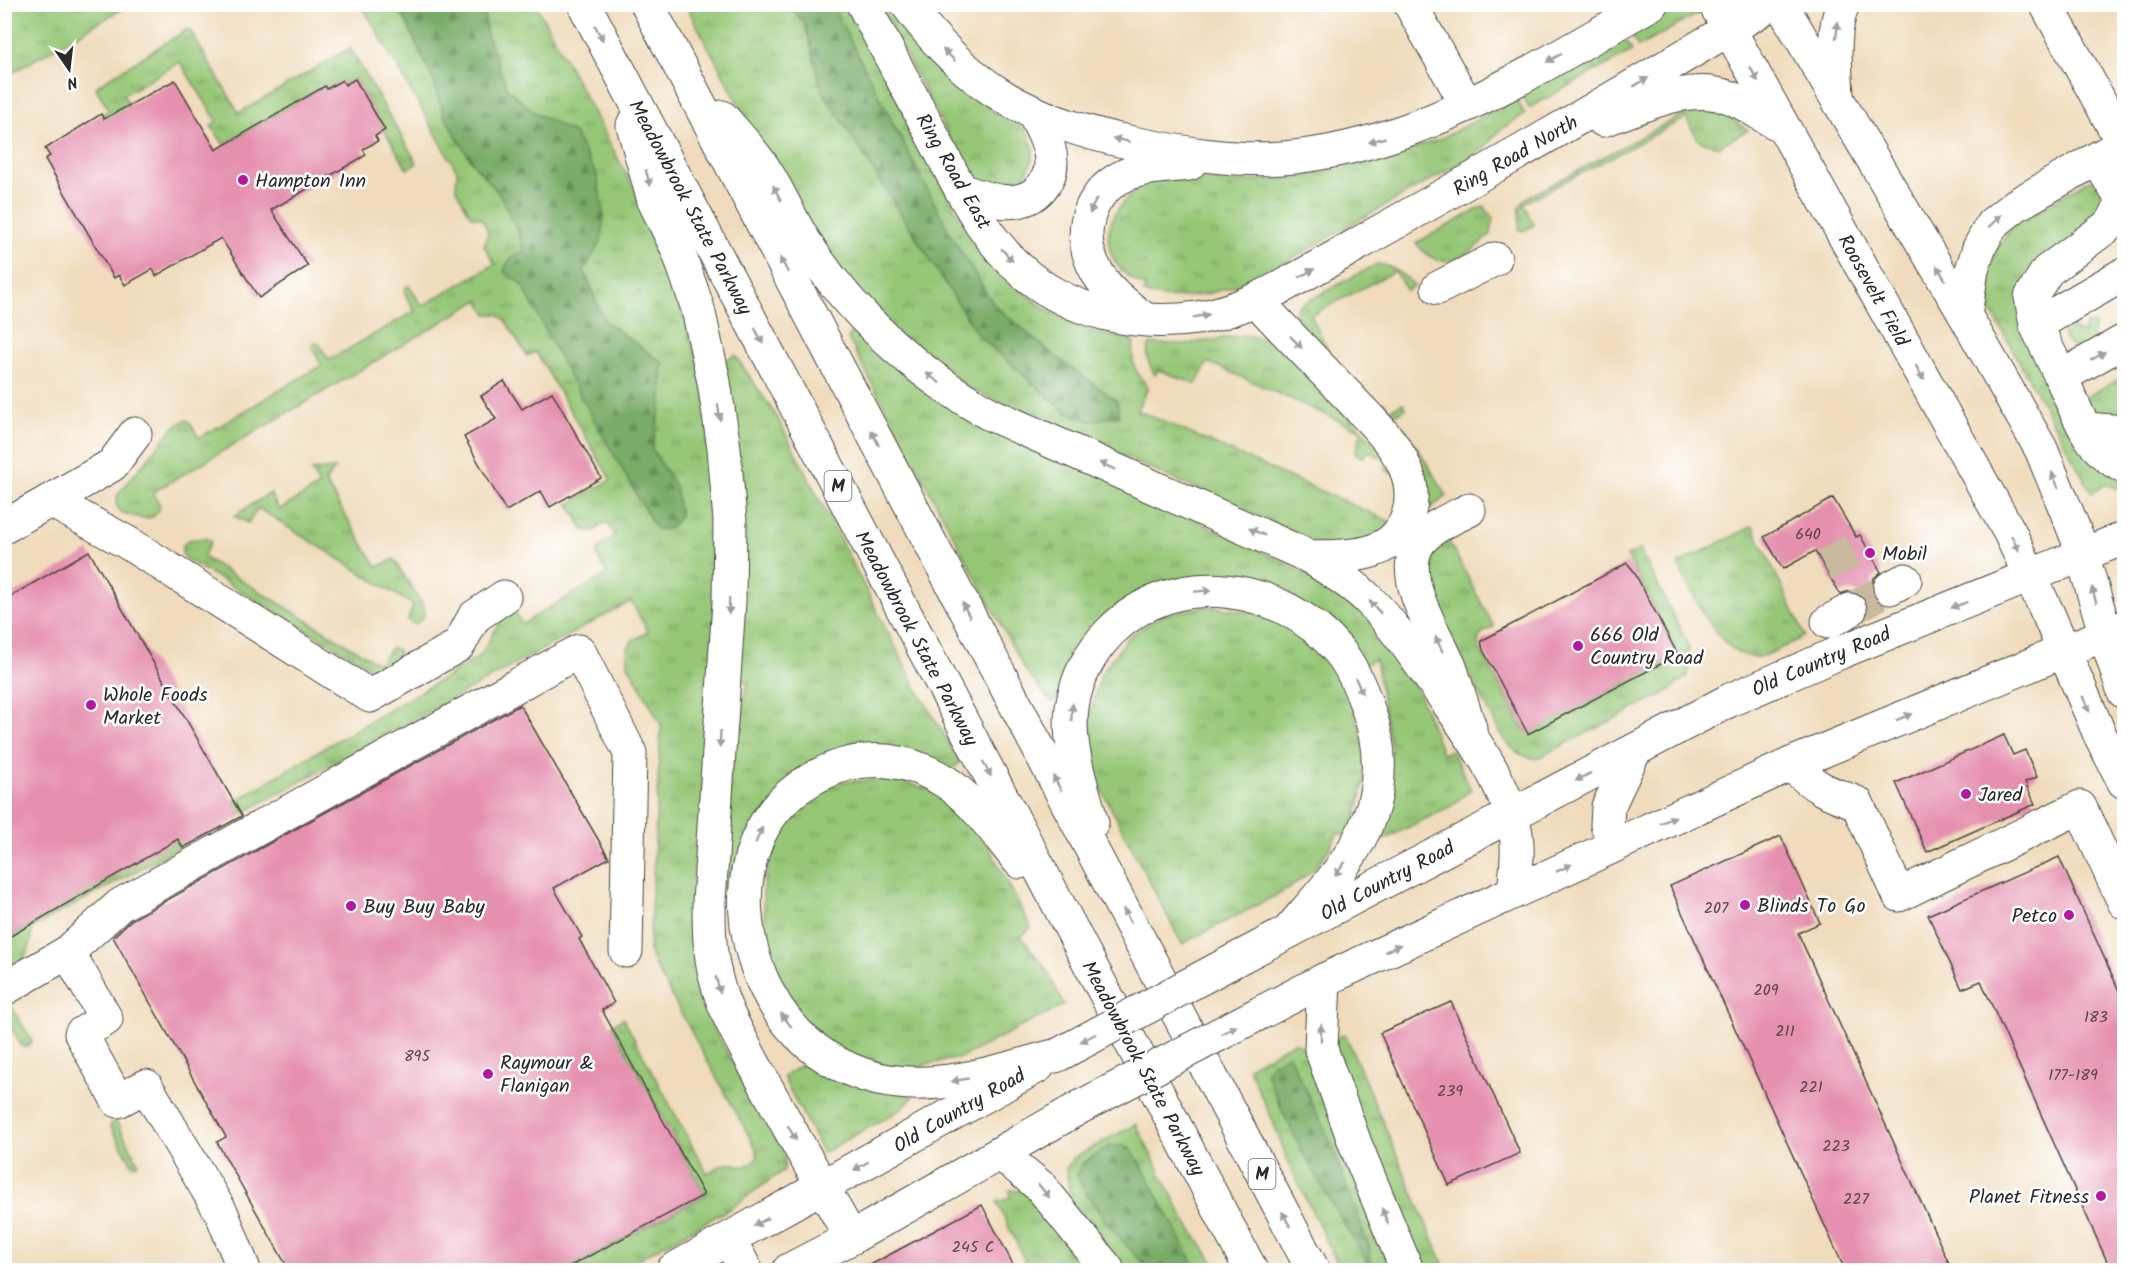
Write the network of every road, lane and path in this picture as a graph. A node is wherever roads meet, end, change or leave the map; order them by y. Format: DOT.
graph roads {
  1 [pos="584,4"];
  2 [pos="647,4"];
  3 [pos="863,4"];
  4 [pos="907,4"];
  5 [pos="1410,4"];
  6 [pos="1651,4"];
  7 [pos="1771,4"];
  8 [pos="1780,4"];
  9 [pos="1843,4"];
  10 [pos="2046,4"];
  11 [pos="1613,17"];
  12 [pos="1722,17"];
  13 [pos="676,59"];
  14 [pos="615,62"];
  15 [pos="1837,99"];
  16 [pos="1467,105"];
  17 [pos="1034,114"];
  18 [pos="1783,127"];
  19 [pos="1536,144"];
  20 [pos="2115,148"];
  21 [pos="1241,159"];
  22 [pos="961,190"];
  23 [pos="1495,259"];
  24 [pos="2124,274"];
  25 [pos="1438,288"];
  26 [pos="1256,300"];
  27 [pos="1965,315"];
  28 [pos="1144,319"];
  29 [pos="2036,325"];
  30 [pos="2124,341"];
  31 [pos="2061,377"];
  32 [pos="2086,429"];
  33 [pos="2124,432"];
  34 [pos="135,434"];
  35 [pos="2124,466"];
  36 [pos="51,501"];
  37 [pos="4,527"];
  38 [pos="1402,530"];
  39 [pos="2124,538"];
  40 [pos="2083,555"];
  41 [pos="1310,557"];
  42 [pos="2031,575"];
  43 [pos="504,597"];
  44 [pos="2115,631"];
  45 [pos="2064,651"];
  46 [pos="2124,692"];
  47 [pos="1473,738"];
  48 [pos="1635,750"];
  49 [pos="1791,764"];
  50 [pos="2124,782"];
  51 [pos="1511,814"];
  52 [pos="1615,844"];
  53 [pos="1104,871"];
  54 [pos="1514,892"];
  55 [pos="2124,902"];
  56 [pos="1060,910"];
  57 [pos="1288,932"];
  58 [pos="626,951"];
  59 [pos="68,952"];
  60 [pos="1324,980"];
  61 [pos="4,989"];
  62 [pos="1058,1054"];
  63 [pos="1000,1153"];
  64 [pos="823,1187"];
  65 [pos="851,1238"];
  66 [pos="729,1239"];
  67 [pos="244,1270"];
  68 [pos="673,1270"];
  69 [pos="746,1270"];
  70 [pos="789,1270"];
  71 [pos="1108,1270"];
  72 [pos="1251,1270"];
  73 [pos="1313,1270"];
  74 [pos="1407,1270"];
  1 -- 14 [label="main road, Meadowbrook State Parkway / M, one-way"];
  2 -- 13 [label="main road, M"];
  3 -- 22 [label="main road, Ring Road East"];
  17 -- 4 [label="main road, one-way"];
  5 -- 16 [label="main road"];
  6 -- 11 [label="main road"];
  7 -- 12 [label="main road, Ring Road North"];
  8 -- 15 [label="main road"];
  15 -- 9 [label="main road, one-way"];
  10 -- 20 [label="main road"];
  11 -- 16 [label="main road, one-way"];
  12 -- 18 [label="main road, Roosevelt Field, one-way"];
  19 -- 12 [label="main road, Ring Road North, one-way"];
  41 -- 13 [label="main road, one-way"];
  53 -- 13 [label="main road, M, one-way"];
  14 -- 56 [label="main road, Meadowbrook State Parkway / M, one-way"];
  14 -- 64 [label="main road, one-way"];
  27 -- 15 [label="main road, one-way"];
  16 -- 21 [label="main road, one-way"];
  21 -- 17 [label="main road, one-way"];
  17 -- 22 [label="main road"];
  18 -- 19 [label="main road"];
  18 -- 42 [label="main road, Roosevelt Field, one-way"];
  26 -- 19 [label="main road, Ring Road North, one-way"];
  27 -- 20 [label="main road, one-way"];
  20 -- 29 [label="main road"];
  21 -- 28 [label="main road, one-way"];
  22 -- 28 [label="main road, Ring Road East, one-way"];
  23 -- 25 [label="main road"];
  24 -- 29 [label="main road"];
  28 -- 26 [label="main road, Ring Road East, one-way"];
  26 -- 38 [label="main road, one-way"];
  40 -- 27 [label="main road, one-way"];
  29 -- 31 [label="main road"];
  31 -- 30 [label="main road, one-way"];
  31 -- 32 [label="main road"];
  32 -- 33 [label="main road"];
  32 -- 35 [label="main road"];
  34 -- 36 [label="main road"];
  36 -- 37 [label="main road"];
  36 -- 43 [label="main road"];
  38 -- 41 [label="main road"];
  47 -- 38 [label="main road, one-way"];
  39 -- 40 [label="main road, Old Country Road"];
  40 -- 42 [label="main road, Old Country Road"];
  44 -- 40 [label="main road, one-way"];
  47 -- 41 [label="main road, one-way"];
  42 -- 45 [label="main road, Roosevelt Field"];
  42 -- 48 [label="main road, Old Country Road, one-way"];
  44 -- 45 [label="main road"];
  44 -- 46 [label="main road"];
  49 -- 45 [label="main road, one-way"];
  45 -- 50 [label="main road, Roosevelt Field, one-way"];
  47 -- 51 [label="main road"];
  48 -- 51 [label="main road, Old Country Road, one-way"];
  48 -- 52 [label="main road"];
  52 -- 49 [label="main road, one-way"];
  49 -- 55 [label="main road"];
  51 -- 54 [label="main road"];
  51 -- 57 [label="main road, Old Country Road"];
  54 -- 52 [label="main road, one-way"];
  53 -- 57 [label="main road, one-way"];
  73 -- 53 [label="main road, M, one-way"];
  60 -- 54 [label="main road, one-way"];
  62 -- 56 [label="main road, one-way"];
  56 -- 72 [label="main road, Meadowbrook State Parkway / M"];
  57 -- 62 [label="main road, Old Country Road, one-way, bridge"];
  58 -- 59 [label="main road"];
  59 -- 61 [label="main road"];
  59 -- 67 [label="main road"];
  63 -- 60 [label="main road, one-way, bridge"];
  74 -- 60 [label="main road, one-way"];
  62 -- 64 [label="main road, Old Country Road, one-way"];
  63 -- 65 [label="main road"];
  63 -- 71 [label="main road, one-way"];
  64 -- 65 [label="main road"];
  64 -- 66 [label="main road, Old Country Road, one-way"];
  65 -- 70 [label="main road"];
  66 -- 68 [label="main road, Old Country Road"];
  66 -- 69 [label="main road"];
}
